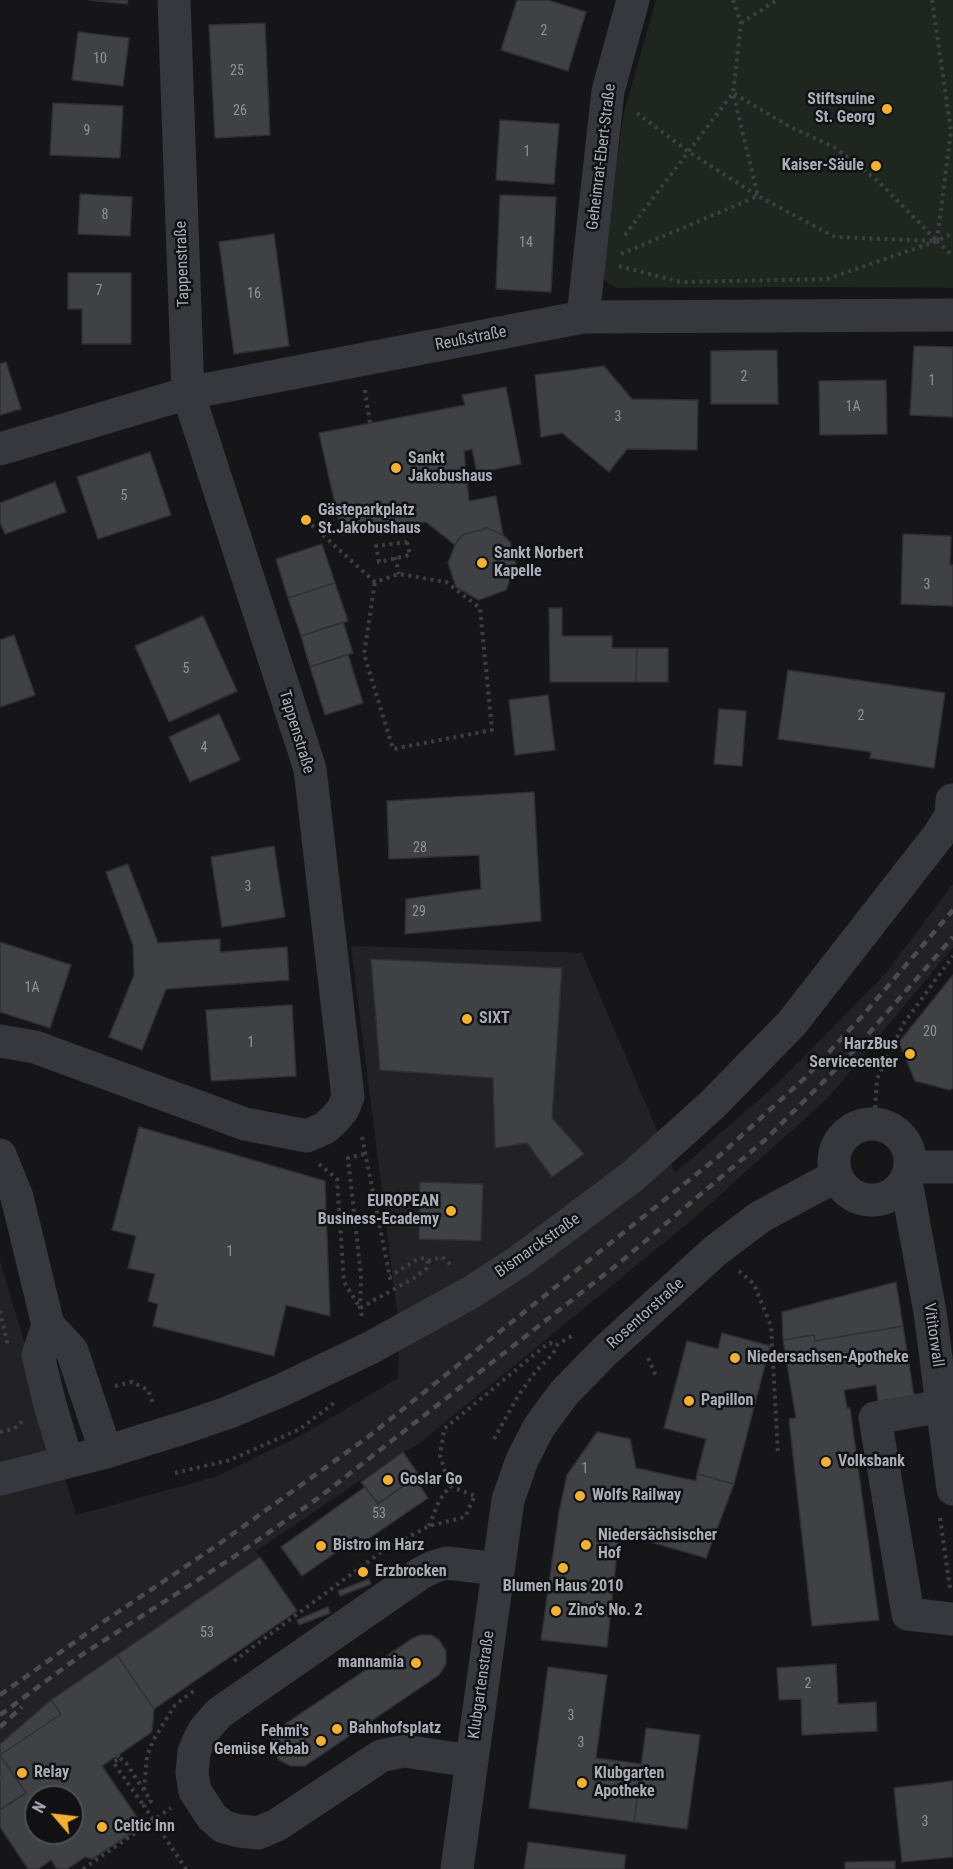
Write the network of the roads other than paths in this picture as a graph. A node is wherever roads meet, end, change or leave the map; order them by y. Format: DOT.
graph roads {
  1 [pos="174,0"];
  2 [pos="633,0"];
  3 [pos="953,315"];
  4 [pos="583,317"];
  5 [pos="188,393"];
  6 [pos="0,449"];
  7 [pos="952,799"];
  8 [pos="0,1041"];
  9 [pos="0,1155"];
  10 [pos="953,1167"];
  11 [pos="909,1174"];
  12 [pos="836,1176"];
  13 [pos="9,1206"];
  14 [pos="48,1325"];
  15 [pos="942,1406"];
  16 [pos="106,1452"];
  17 [pos="68,1462"];
  18 [pos="0,1479"];
  19 [pos="953,1489"];
  20 [pos="508,1500"];
  21 [pos="498,1569"];
  22 [pos="953,1618"];
  23 [pos="471,1761"];
  24 [pos="457,1869"];
  1 -- 5 [label="street, Tappenstraße"];
  2 -- 4 [label="street, Geheimrat-Ebert-Straße"];
  3 -- 4 [label="street, Reußstraße"];
  4 -- 5 [label="street, Reußstraße"];
  5 -- 6 [label="street, Reußstraße"];
  5 -- 8 [label="street, Tappenstraße"];
  7 -- 16 [label="street, Bismarckstraße"];
  9 -- 13 [label="street"];
  10 -- 11 [label="street"];
  11 -- 12 [label="street"];
  11 -- 12 [label="street"];
  11 -- 15 [label="street, Vititorwall"];
  12 -- 20 [label="street, Rosentorstraße"];
  13 -- 14 [label="street"];
  14 -- 16 [label="street"];
  14 -- 17 [label="street"];
  15 -- 19 [label="street, Vititorwall"];
  15 -- 22 [label="street"];
  16 -- 17 [label="street, Bismarckstraße"];
  17 -- 18 [label="street, Bismarckstraße"];
  20 -- 21 [label="street, Klubgartenstraße"];
  21 -- 23 [label="street, Klubgartenstraße"];
  21 -- 23 [label="street"];
  23 -- 24 [label="street, Klubgartenstraße"];
}
